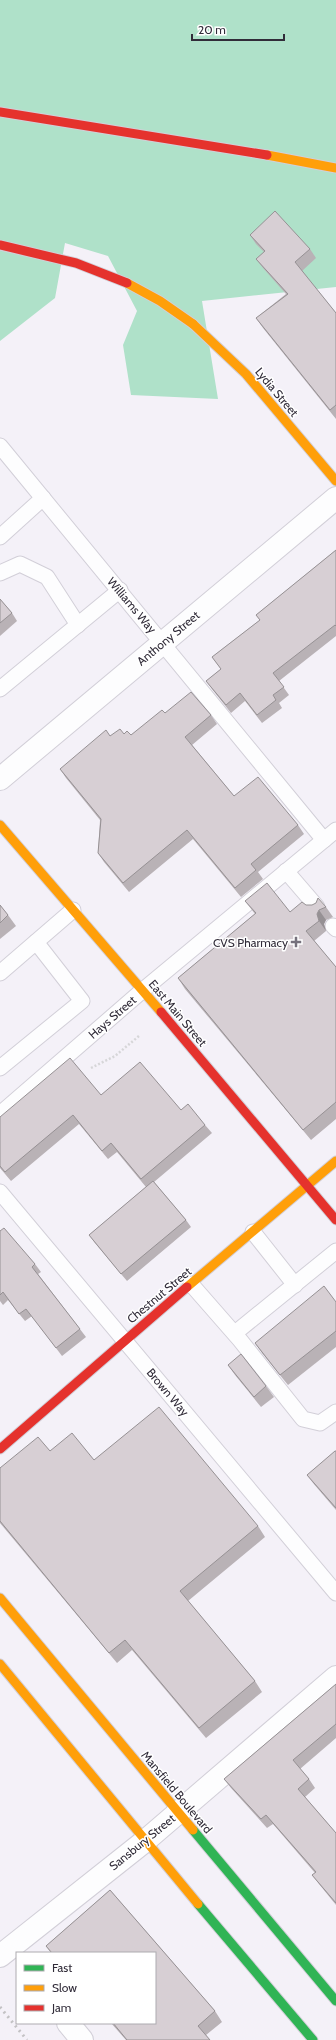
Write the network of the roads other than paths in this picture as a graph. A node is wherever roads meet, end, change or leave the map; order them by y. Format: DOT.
graph roads {
  1 [pos="0,112"];
  2 [pos="336,168"];
  3 [pos="0,245"];
  4 [pos="0,446"];
  5 [pos="336,481"];
  6 [pos="43,498"];
  7 [pos="336,498"];
  8 [pos="0,537"];
  9 [pos="0,573"];
  10 [pos="120,590"];
  11 [pos="78,625"];
  12 [pos="163,642"];
  13 [pos="0,689"];
  14 [pos="0,779"];
  15 [pos="0,825"];
  16 [pos="336,830"];
  17 [pos="324,840"];
  18 [pos="286,871"];
  19 [pos="317,907"];
  20 [pos="72,910"];
  21 [pos="36,942"];
  22 [pos="0,973"];
  23 [pos="143,990"];
  24 [pos="0,1068"];
  25 [pos="0,1114"];
  26 [pos="336,1161"];
  27 [pos="307,1185"];
  28 [pos="0,1192"];
  29 [pos="336,1220"];
  30 [pos="253,1232"];
  31 [pos="336,1251"];
  32 [pos="191,1284"];
  33 [pos="295,1285"];
  34 [pos="235,1333"];
  35 [pos="124,1340"];
  36 [pos="336,1412"];
  37 [pos="0,1449"];
  38 [pos="336,1593"];
  39 [pos="0,1598"];
  40 [pos="0,1664"];
  41 [pos="336,1677"];
  42 [pos="178,1812"];
  43 [pos="145,1841"];
  44 [pos="6,1953"];
  45 [pos="336,2001"];
  46 [pos="69,2024"];
  47 [pos="82,2040"];
  48 [pos="313,2040"];
  1 -- 2 [label="main road"];
  3 -- 5 [label="main road, Lydia Street"];
  4 -- 6 [label="lane, Williams Way"];
  6 -- 8 [label="lane"];
  6 -- 10 [label="lane, Williams Way"];
  7 -- 12 [label="street, Anthony Street"];
  9 -- 11 [label="lane"];
  10 -- 11 [label="lane"];
  10 -- 12 [label="lane, Williams Way"];
  11 -- 13 [label="lane"];
  12 -- 14 [label="street, Anthony Street"];
  12 -- 17 [label="lane, Williams Way"];
  15 -- 20 [label="main road, East Main Street"];
  16 -- 17 [label="lane, Hays Street"];
  17 -- 18 [label="lane, Hays Street"];
  18 -- 19 [label="lane"];
  18 -- 23 [label="lane, Hays Street"];
  20 -- 21 [label="lane"];
  20 -- 23 [label="main road, East Main Street"];
  21 -- 22 [label="lane"];
  21 -- 24 [label="lane"];
  23 -- 25 [label="lane, Hays Street"];
  23 -- 27 [label="main road, East Main Street"];
  26 -- 27 [label="main road, Chestnut Street"];
  27 -- 29 [label="main road, East Main Street"];
  27 -- 30 [label="main road, Chestnut Street"];
  28 -- 35 [label="lane, Brown Way"];
  30 -- 32 [label="main road, Chestnut Street"];
  30 -- 33 [label="lane"];
  31 -- 33 [label="lane"];
  32 -- 34 [label="lane"];
  32 -- 35 [label="main road, Chestnut Street"];
  33 -- 34 [label="lane"];
  34 -- 36 [label="lane"];
  35 -- 37 [label="main road, Chestnut Street"];
  35 -- 38 [label="lane, Brown Way"];
  39 -- 42 [label="main road, Mansfield Boulevard"];
  40 -- 43 [label="main road"];
  41 -- 42 [label="street, Sansbury Street"];
  42 -- 43 [label="street, Sansbury Street"];
  42 -- 45 [label="main road, Mansfield Boulevard"];
  43 -- 44 [label="street, Sansbury Street"];
  43 -- 48 [label="main road"];
  46 -- 47 [label="street"];
}
